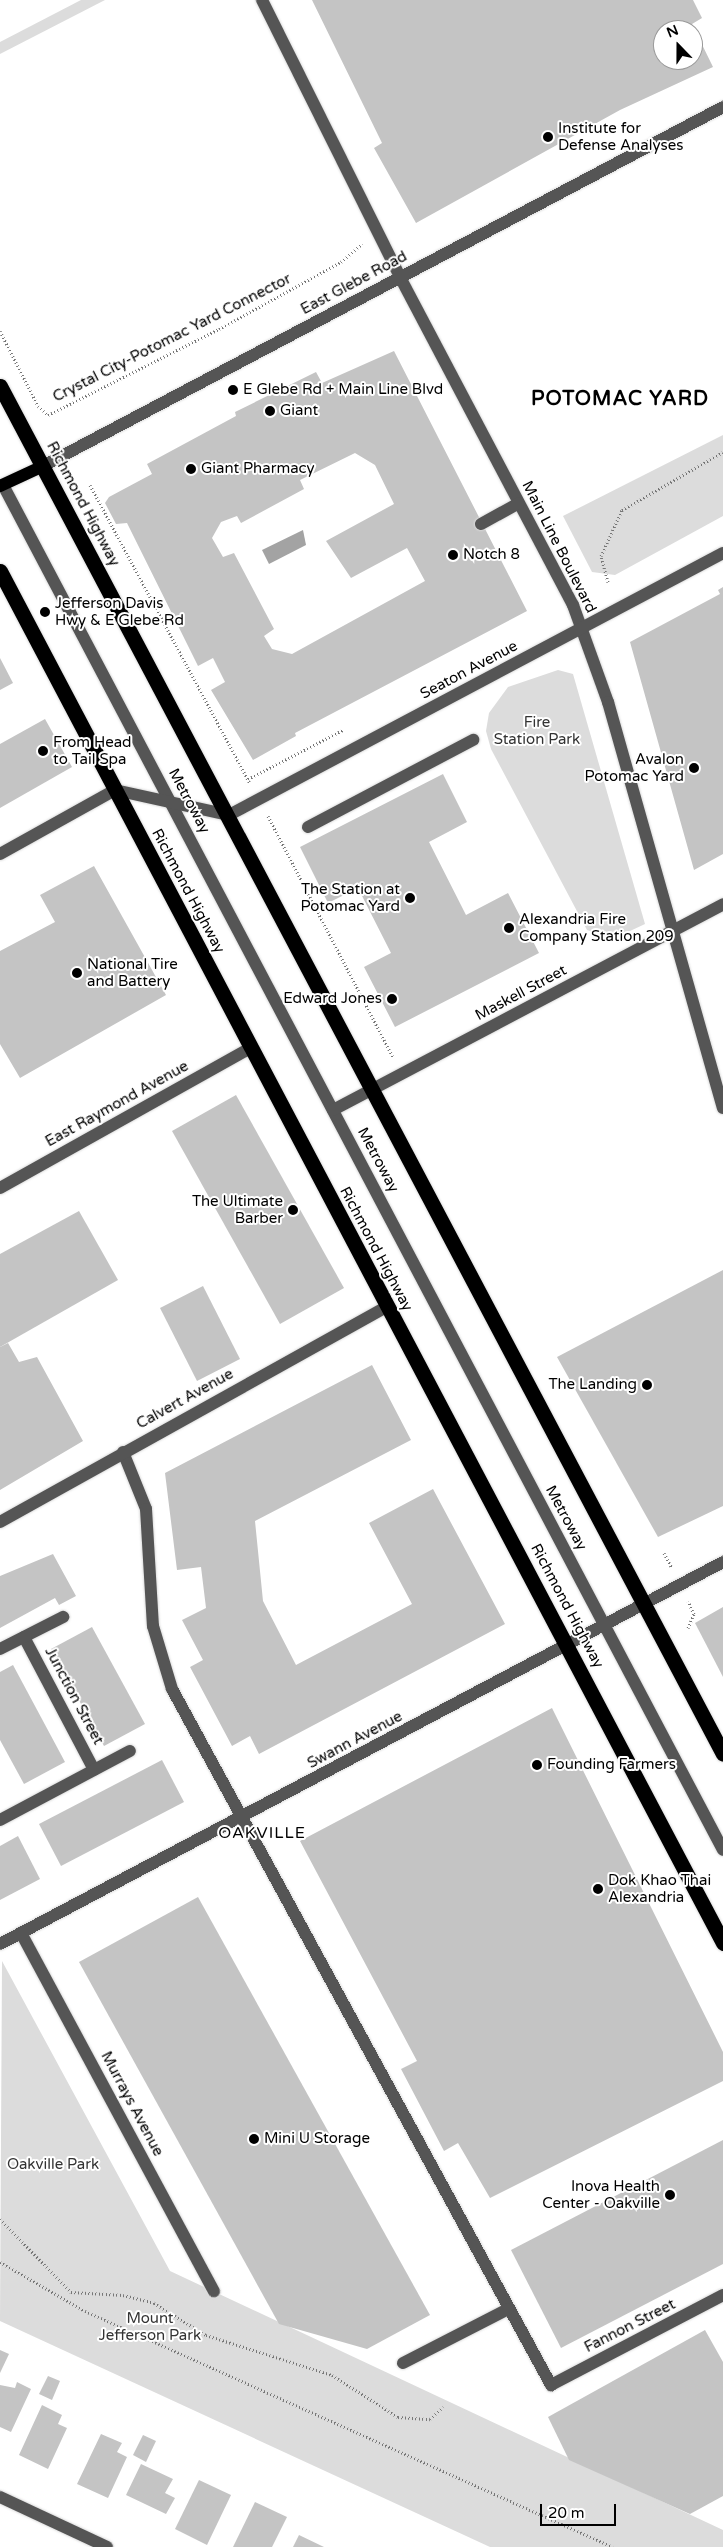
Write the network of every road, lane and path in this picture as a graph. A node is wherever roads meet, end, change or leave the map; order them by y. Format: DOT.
graph roads {
  1 [pos="262,0"];
  2 [pos="723,106"];
  3 [pos="362,244"];
  4 [pos="400,277"];
  5 [pos="0,331"];
  6 [pos="0,386"];
  7 [pos="723,452"];
  8 [pos="43,466"];
  9 [pos="2,485"];
  10 [pos="519,503"];
  11 [pos="481,524"];
  12 [pos="723,553"];
  13 [pos="0,571"];
  14 [pos="608,582"];
  15 [pos="582,629"];
  16 [pos="473,740"];
  17 [pos="115,790"];
  18 [pos="172,803"];
  19 [pos="229,815"];
  20 [pos="308,827"];
  21 [pos="0,854"];
  22 [pos="723,904"];
  23 [pos="672,932"];
  24 [pos="250,1048"];
  25 [pos="374,1089"];
  26 [pos="723,1108"];
  27 [pos="334,1110"];
  28 [pos="0,1188"];
  29 [pos="387,1307"];
  30 [pos="123,1452"];
  31 [pos="0,1522"];
  32 [pos="723,1562"];
  33 [pos="645,1604"];
  34 [pos="63,1617"];
  35 [pos="605,1626"];
  36 [pos="24,1637"];
  37 [pos="568,1647"];
  38 [pos="0,1649"];
  39 [pos="130,1751"];
  40 [pos="723,1754"];
  41 [pos="94,1770"];
  42 [pos="242,1817"];
  43 [pos="0,1820"];
  44 [pos="723,1850"];
  45 [pos="21,1933"];
  46 [pos="723,1943"];
  47 [pos="0,1944"];
  48 [pos="0,2219"];
  49 [pos="0,2262"];
  50 [pos="214,2290"];
  51 [pos="71,2292"];
  52 [pos="723,2295"];
  53 [pos="67,2299"];
  54 [pos="508,2309"];
  55 [pos="403,2363"];
  56 [pos="443,2406"];
  57 [pos="0,2497"];
  58 [pos="107,2547"];
  59 [pos="613,2547"];
  1 -- 4 [label="street, Main Line Boulevard"];
  2 -- 4 [label="street, East Glebe Road"];
  3 -- 5 [label="path, Crystal City-Potomac Yard Connector"];
  4 -- 8 [label="street, East Glebe Road"];
  4 -- 10 [label="street, Main Line Boulevard"];
  6 -- 8 [label="highway, Richmond Highway"];
  7 -- 14 [label="path"];
  8 -- 9 [label="main road, East Glebe Road"];
  8 -- 19 [label="highway, Richmond Highway"];
  9 -- 18 [label="street, Metroway"];
  10 -- 11 [label="street"];
  10 -- 15 [label="street, Main Line Boulevard"];
  12 -- 15 [label="street, Seaton Avenue"];
  13 -- 17 [label="highway, Richmond Highway"];
  15 -- 19 [label="street, Seaton Avenue"];
  15 -- 23 [label="street, Main Line Boulevard"];
  16 -- 20 [label="street"];
  17 -- 18 [label="street"];
  17 -- 21 [label="street"];
  17 -- 24 [label="highway, Richmond Highway"];
  18 -- 19 [label="street"];
  18 -- 27 [label="street, Metroway"];
  19 -- 25 [label="highway, Richmond Highway"];
  22 -- 23 [label="street, Maskell Street"];
  23 -- 25 [label="street, Maskell Street"];
  23 -- 26 [label="street, Main Line Boulevard"];
  24 -- 28 [label="street, East Raymond Avenue"];
  24 -- 29 [label="highway, Richmond Highway"];
  25 -- 27 [label="street, Maskell Street"];
  25 -- 33 [label="highway, Richmond Highway"];
  27 -- 35 [label="street, Metroway"];
  29 -- 30 [label="street, Calvert Avenue"];
  29 -- 37 [label="highway, Richmond Highway"];
  30 -- 31 [label="street, Calvert Avenue"];
  30 -- 42 [label="street"];
  32 -- 33 [label="street, Swann Avenue"];
  33 -- 35 [label="street, Swann Avenue"];
  33 -- 40 [label="highway, Richmond Highway"];
  34 -- 36 [label="street"];
  35 -- 37 [label="street, Swann Avenue"];
  35 -- 44 [label="street, Metroway"];
  36 -- 38 [label="street"];
  36 -- 41 [label="street, Junction Street"];
  37 -- 42 [label="street, Swann Avenue"];
  37 -- 46 [label="highway, Richmond Highway"];
  39 -- 41 [label="street"];
  41 -- 43 [label="street"];
  42 -- 45 [label="street, Swann Avenue"];
  42 -- 54 [label="street"];
  45 -- 47 [label="street, Swann Avenue"];
  45 -- 50 [label="street, Murrays Avenue"];
  48 -- 51 [label="path"];
  49 -- 53 [label="path"];
  51 -- 53 [label="path"];
  51 -- 56 [label="path"];
  52 -- 54 [label="street, Fannon Street"];
  53 -- 59 [label="path"];
  54 -- 55 [label="street"];
  57 -- 58 [label="street"];
}
